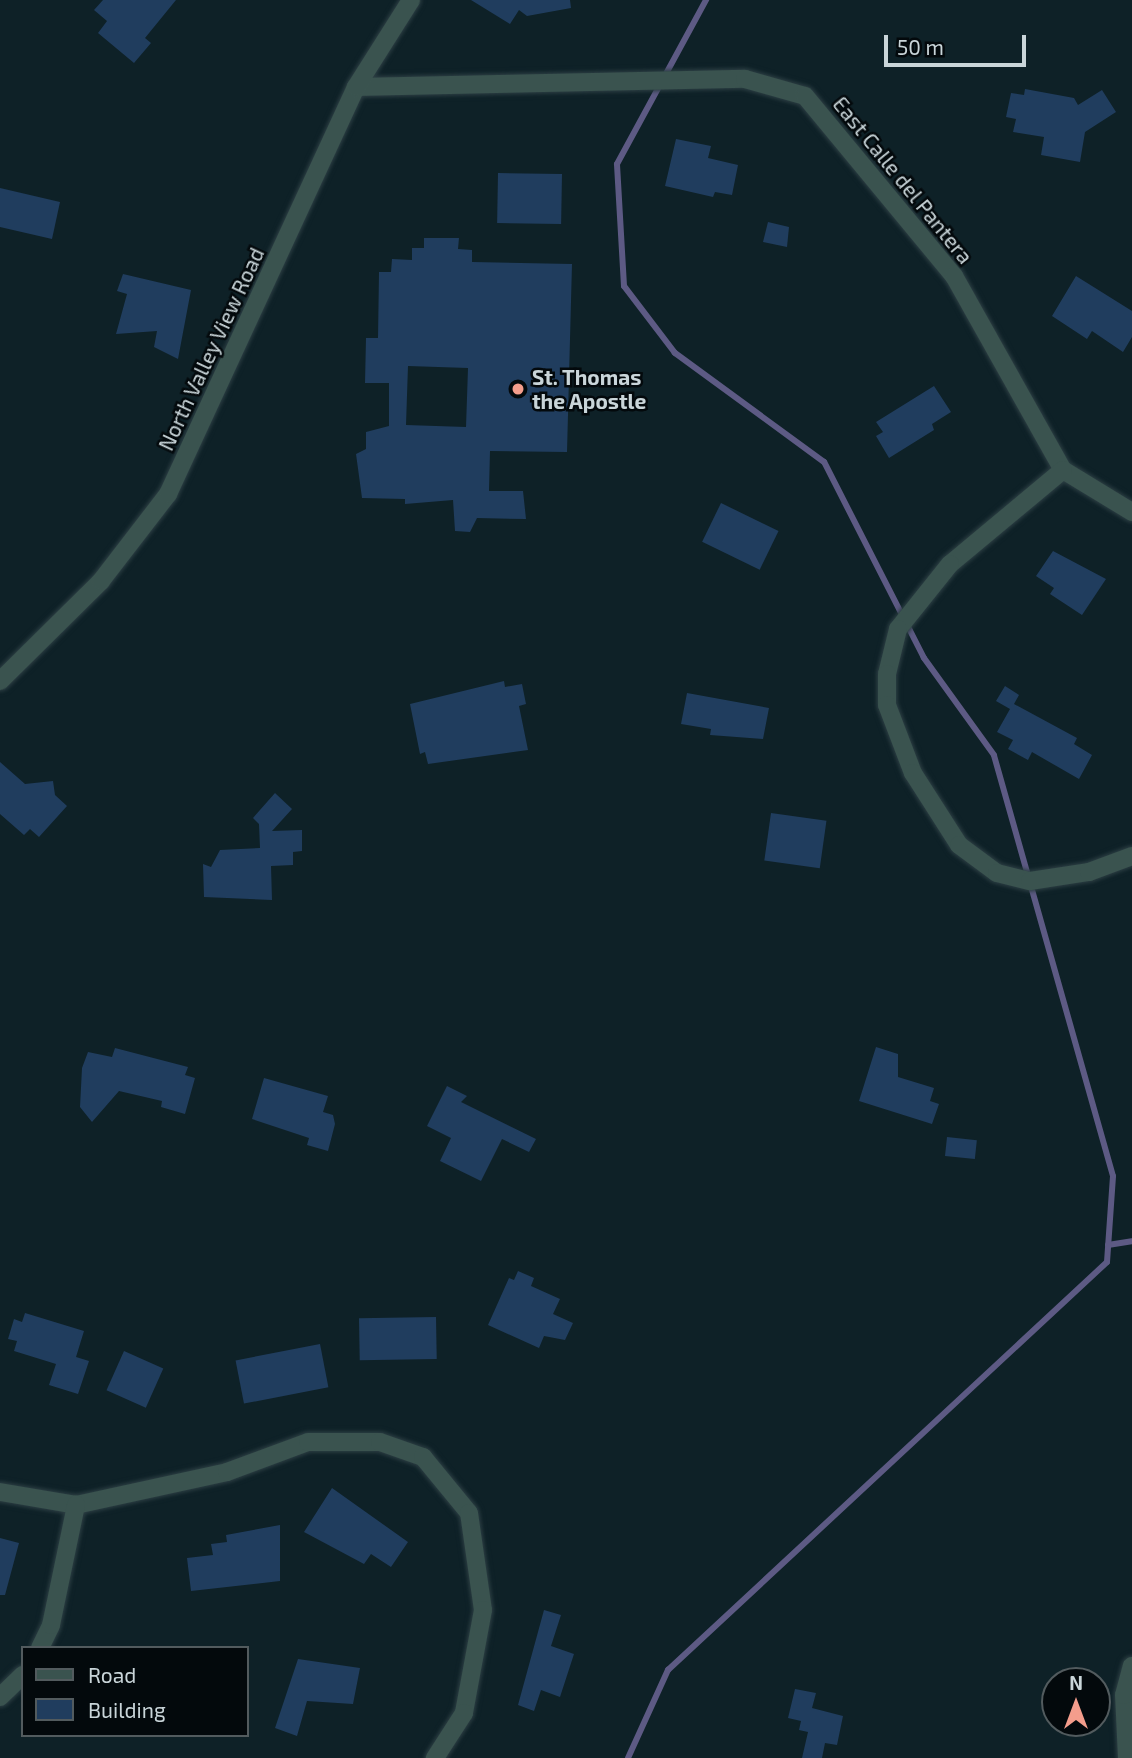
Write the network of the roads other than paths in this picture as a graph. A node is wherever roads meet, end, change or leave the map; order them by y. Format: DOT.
graph roads {
  1 [pos="411,0"];
  2 [pos="356,87"];
  3 [pos="1063,470"];
  4 [pos="1132,512"];
  5 [pos="0,681"];
  6 [pos="1132,856"];
  7 [pos="0,1492"];
  8 [pos="76,1505"];
  9 [pos="41,1646"];
  10 [pos="1132,1666"];
  11 [pos="21,1677"];
  12 [pos="0,1697"];
  13 [pos="435,1758"];
  14 [pos="1127,1758"];
  1 -- 2 [label="street, North Valley View Road"];
  2 -- 3 [label="street, East Calle del Pantera"];
  2 -- 5 [label="street, North Valley View Road"];
  3 -- 4 [label="street, East Calle del Pantera"];
  3 -- 6 [label="street"];
  7 -- 8 [label="street"];
  8 -- 9 [label="street"];
  8 -- 13 [label="street"];
  10 -- 14 [label="street"];
  11 -- 12 [label="street"];
}
